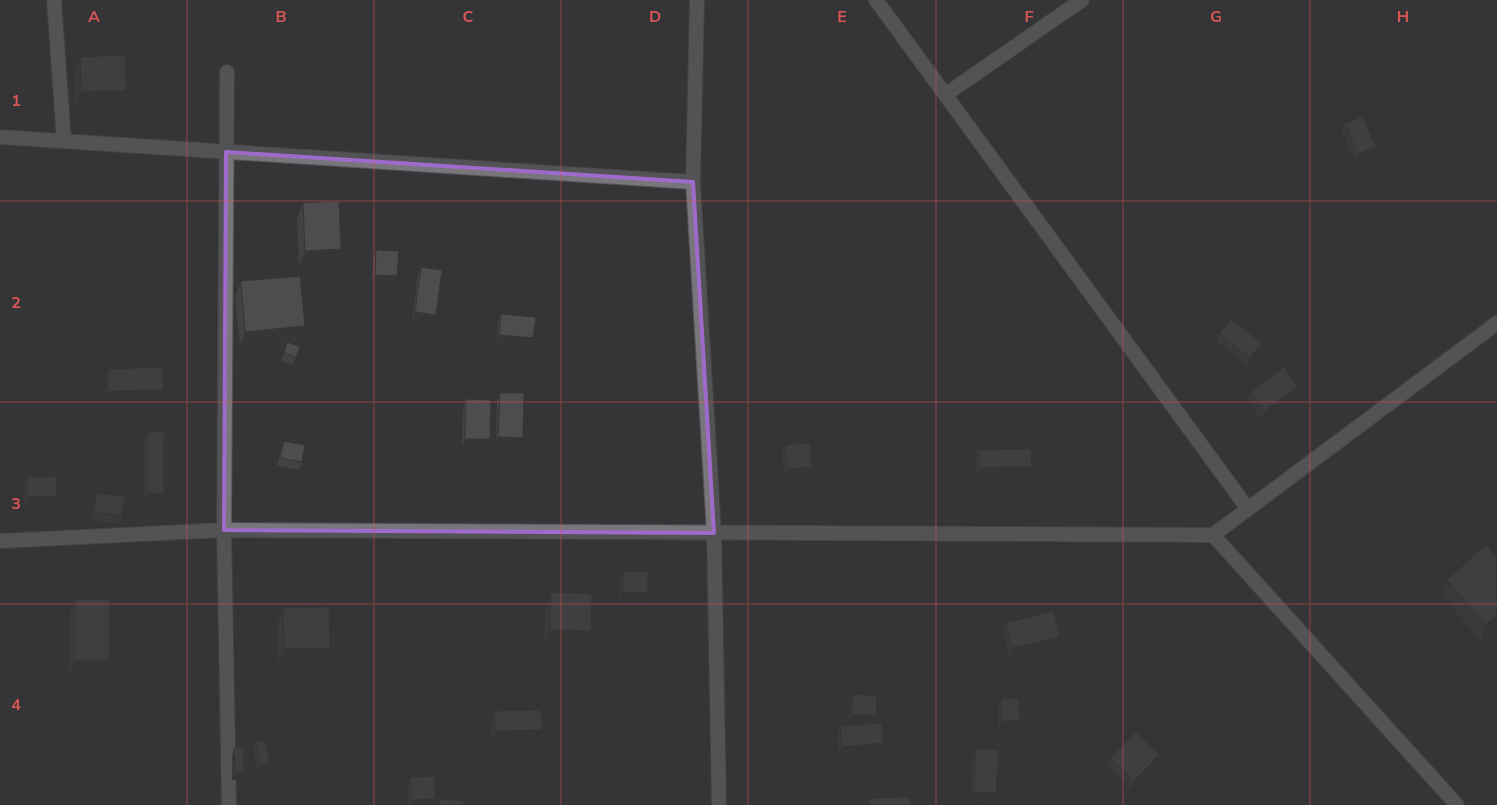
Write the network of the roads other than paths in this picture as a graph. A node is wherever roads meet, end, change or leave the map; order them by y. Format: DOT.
graph roads {
  1 [pos="54,0"];
  2 [pos="697,0"];
  3 [pos="876,0"];
  4 [pos="1082,0"];
  5 [pos="227,72"];
  6 [pos="945,95"];
  7 [pos="0,137"];
  8 [pos="64,141"];
  9 [pos="226,152"];
  10 [pos="693,182"];
  11 [pos="1497,323"];
  12 [pos="1248,509"];
  13 [pos="224,530"];
  14 [pos="714,533"];
  15 [pos="1213,535"];
  16 [pos="0,541"];
  17 [pos="229,805"];
  18 [pos="719,805"];
  19 [pos="1457,805"];
  1 -- 8 [label="street"];
  2 -- 10 [label="street"];
  3 -- 6 [label="street"];
  4 -- 6 [label="street"];
  5 -- 9 [label="street"];
  6 -- 12 [label="street"];
  7 -- 8 [label="street"];
  8 -- 9 [label="street"];
  9 -- 10 [label="street"];
  9 -- 13 [label="street"];
  10 -- 14 [label="street"];
  11 -- 12 [label="street"];
  12 -- 15 [label="street"];
  13 -- 14 [label="street"];
  13 -- 16 [label="street"];
  13 -- 17 [label="street"];
  14 -- 15 [label="street"];
  14 -- 18 [label="street"];
  15 -- 19 [label="street"];
}
